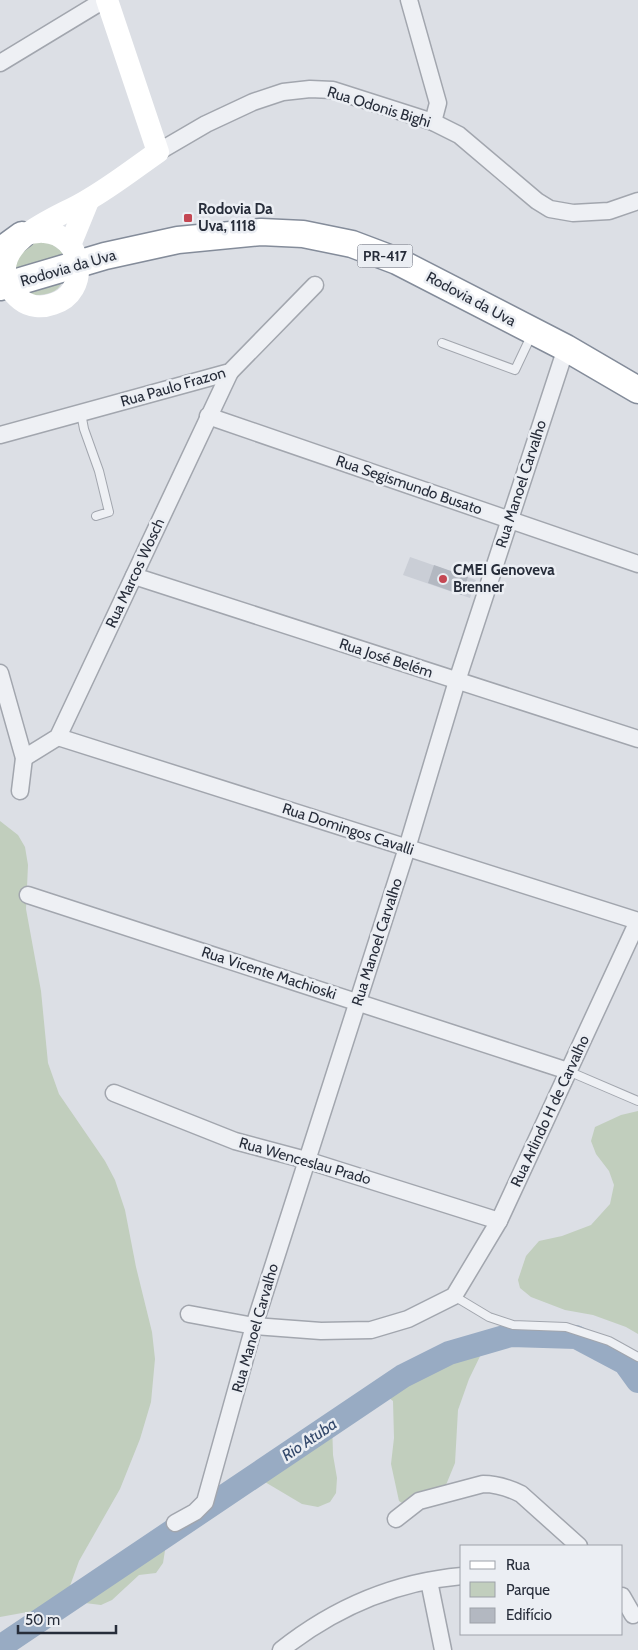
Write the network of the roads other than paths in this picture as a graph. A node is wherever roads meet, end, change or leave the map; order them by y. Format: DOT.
graph roads {
  1 [pos="106,0"];
  2 [pos="409,0"];
  3 [pos="0,63"];
  4 [pos="433,122"];
  5 [pos="158,152"];
  6 [pos="88,201"];
  7 [pos="638,201"];
  8 [pos="22,236"];
  9 [pos="0,251"];
  10 [pos="74,253"];
  11 [pos="315,285"];
  12 [pos="4,286"];
  13 [pos="533,331"];
  14 [pos="442,343"];
  15 [pos="566,348"];
  16 [pos="230,372"];
  17 [pos="638,390"];
  18 [pos="81,413"];
  19 [pos="208,416"];
  20 [pos="0,435"];
  21 [pos="96,516"];
  22 [pos="509,520"];
  23 [pos="638,564"];
  24 [pos="134,576"];
  25 [pos="0,673"];
  26 [pos="457,681"];
  27 [pos="58,737"];
  28 [pos="638,739"];
  29 [pos="24,758"];
  30 [pos="20,791"];
  31 [pos="408,848"];
  32 [pos="28,895"];
  33 [pos="638,921"];
  34 [pos="358,1002"];
  35 [pos="568,1071"];
  36 [pos="114,1093"];
  37 [pos="638,1100"];
  38 [pos="306,1160"];
  39 [pos="499,1221"];
  40 [pos="454,1296"];
  41 [pos="189,1314"];
  42 [pos="254,1326"];
  43 [pos="638,1358"];
  44 [pos="396,1519"];
  45 [pos="175,1523"];
  46 [pos="575,1545"];
  47 [pos="460,1576"];
  48 [pos="429,1580"];
  49 [pos="623,1598"];
  50 [pos="631,1614"];
  51 [pos="280,1650"];
  52 [pos="442,1650"];
  1 -- 3 [label="street"];
  1 -- 5 [label="main road"];
  2 -- 4 [label="street"];
  4 -- 5 [label="street, Rua Odonis Bighi"];
  4 -- 7 [label="street, Rua Odonis Bighi"];
  5 -- 6 [label="main road, Rua Odonis Bighi"];
  6 -- 8 [label="main road, Rua Odonis Bighi"];
  6 -- 10 [label="main road"];
  8 -- 9 [label="highway"];
  8 -- 10 [label="main road"];
  8 -- 12 [label="main road, Rua Odonis Bighi"];
  10 -- 12 [label="highway, Rodovia da Uva"];
  10 -- 13 [label="highway, Rodovia da Uva / PR-417"];
  11 -- 16 [label="street, Rua Paulo Frazon"];
  13 -- 14 [label="lane"];
  13 -- 15 [label="highway, Rodovia da Uva / PR-417"];
  15 -- 17 [label="highway, Rodovia da Uva / PR-417"];
  15 -- 22 [label="street, Rua Manoel Carvalho"];
  16 -- 18 [label="street, Rua Paulo Frazon"];
  16 -- 19 [label="street, Rua Marcos Wosch"];
  18 -- 20 [label="street, Rua Paulo Frazon"];
  18 -- 21 [label="lane"];
  19 -- 22 [label="street, Rua Segismundo Busato"];
  19 -- 24 [label="street, Rua Marcos Wosch"];
  22 -- 23 [label="street, Rua Segismundo Busato"];
  22 -- 26 [label="street, Rua Manoel Carvalho"];
  24 -- 26 [label="street, Rua José Belém"];
  24 -- 27 [label="street, Rua Marcos Wosch"];
  25 -- 29 [label="street"];
  26 -- 28 [label="street, Rua José Belém"];
  26 -- 31 [label="street, Rua Manoel Carvalho"];
  27 -- 29 [label="street"];
  27 -- 31 [label="street, Rua Domingos Cavalli"];
  29 -- 30 [label="street"];
  31 -- 33 [label="street, Rua Domingos Cavalli"];
  31 -- 34 [label="street, Rua Manoel Carvalho"];
  32 -- 34 [label="street, Rua Vicente Machioski"];
  33 -- 35 [label="street, Rua Arlindo H de Carvalho"];
  34 -- 35 [label="street, Rua Vicente Machioski"];
  34 -- 38 [label="street, Rua Manoel Carvalho"];
  35 -- 37 [label="lane"];
  35 -- 39 [label="street, Rua Arlindo H de Carvalho"];
  36 -- 38 [label="street, Rua Wenceslau Prado"];
  38 -- 39 [label="street, Rua Wenceslau Prado"];
  38 -- 42 [label="street, Rua Manoel Carvalho"];
  39 -- 40 [label="street, Rua Arlindo H de Carvalho"];
  40 -- 42 [label="street"];
  40 -- 43 [label="lane"];
  41 -- 42 [label="street"];
  42 -- 45 [label="street, Rua Manoel Carvalho"];
  44 -- 46 [label="street"];
  47 -- 48 [label="street"];
  48 -- 51 [label="street"];
  48 -- 52 [label="street"];
  49 -- 50 [label="street"];
}
